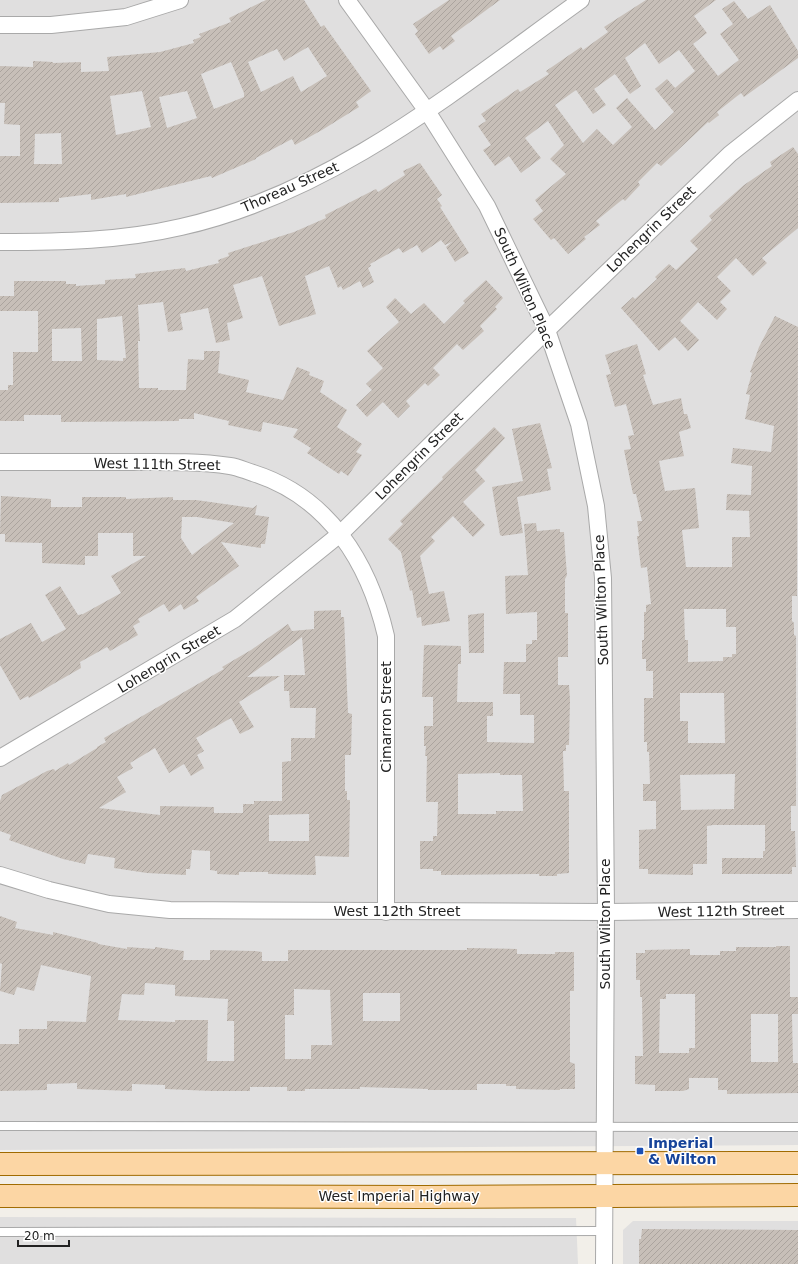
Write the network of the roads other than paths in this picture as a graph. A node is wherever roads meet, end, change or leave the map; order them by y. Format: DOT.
graph roads {
  1 [pos="180,0"];
  2 [pos="347,0"];
  3 [pos="580,0"];
  4 [pos="0,25"];
  5 [pos="798,100"];
  6 [pos="427,111"];
  7 [pos="0,242"];
  8 [pos="547,330"];
  9 [pos="0,462"];
  10 [pos="340,534"];
  11 [pos="0,758"];
  12 [pos="0,875"];
  13 [pos="798,910"];
  14 [pos="386,912"];
  15 [pos="606,912"];
  16 [pos="0,1126"];
  17 [pos="604,1127"];
  18 [pos="798,1127"];
  19 [pos="604,1163"];
  20 [pos="798,1163"];
  21 [pos="0,1164"];
  22 [pos="604,1195"];
  23 [pos="798,1195"];
  24 [pos="0,1196"];
  25 [pos="604,1231"];
  26 [pos="0,1232"];
  27 [pos="604,1264"];
  1 -- 4 [label="street"];
  2 -- 6 [label="street, South Wilton Place"];
  3 -- 6 [label="street, Thoreau Street"];
  5 -- 8 [label="street, Lohengrin Street"];
  6 -- 7 [label="street, Thoreau Street"];
  6 -- 8 [label="street, South Wilton Place"];
  8 -- 10 [label="street, Lohengrin Street"];
  8 -- 15 [label="street, South Wilton Place"];
  9 -- 10 [label="street, West 111th Street"];
  10 -- 11 [label="street, Lohengrin Street"];
  10 -- 14 [label="street, Cimarron Street"];
  12 -- 14 [label="street, West 112th Street"];
  13 -- 15 [label="street, West 112th Street"];
  14 -- 15 [label="street, West 112th Street"];
  15 -- 17 [label="street, South Wilton Place"];
  16 -- 17 [label="lane"];
  17 -- 18 [label="lane"];
  17 -- 19 [label="street, South Wilton Place"];
  19 -- 20 [label="main road"];
  19 -- 21 [label="main road"];
  19 -- 22 [label="street, South Wilton Place"];
  22 -- 23 [label="main road, West Imperial Highway"];
  22 -- 24 [label="main road, West Imperial Highway"];
  22 -- 25 [label="street, South Wilton Place"];
  25 -- 26 [label="lane"];
  25 -- 27 [label="street, South Wilton Place"];
}
